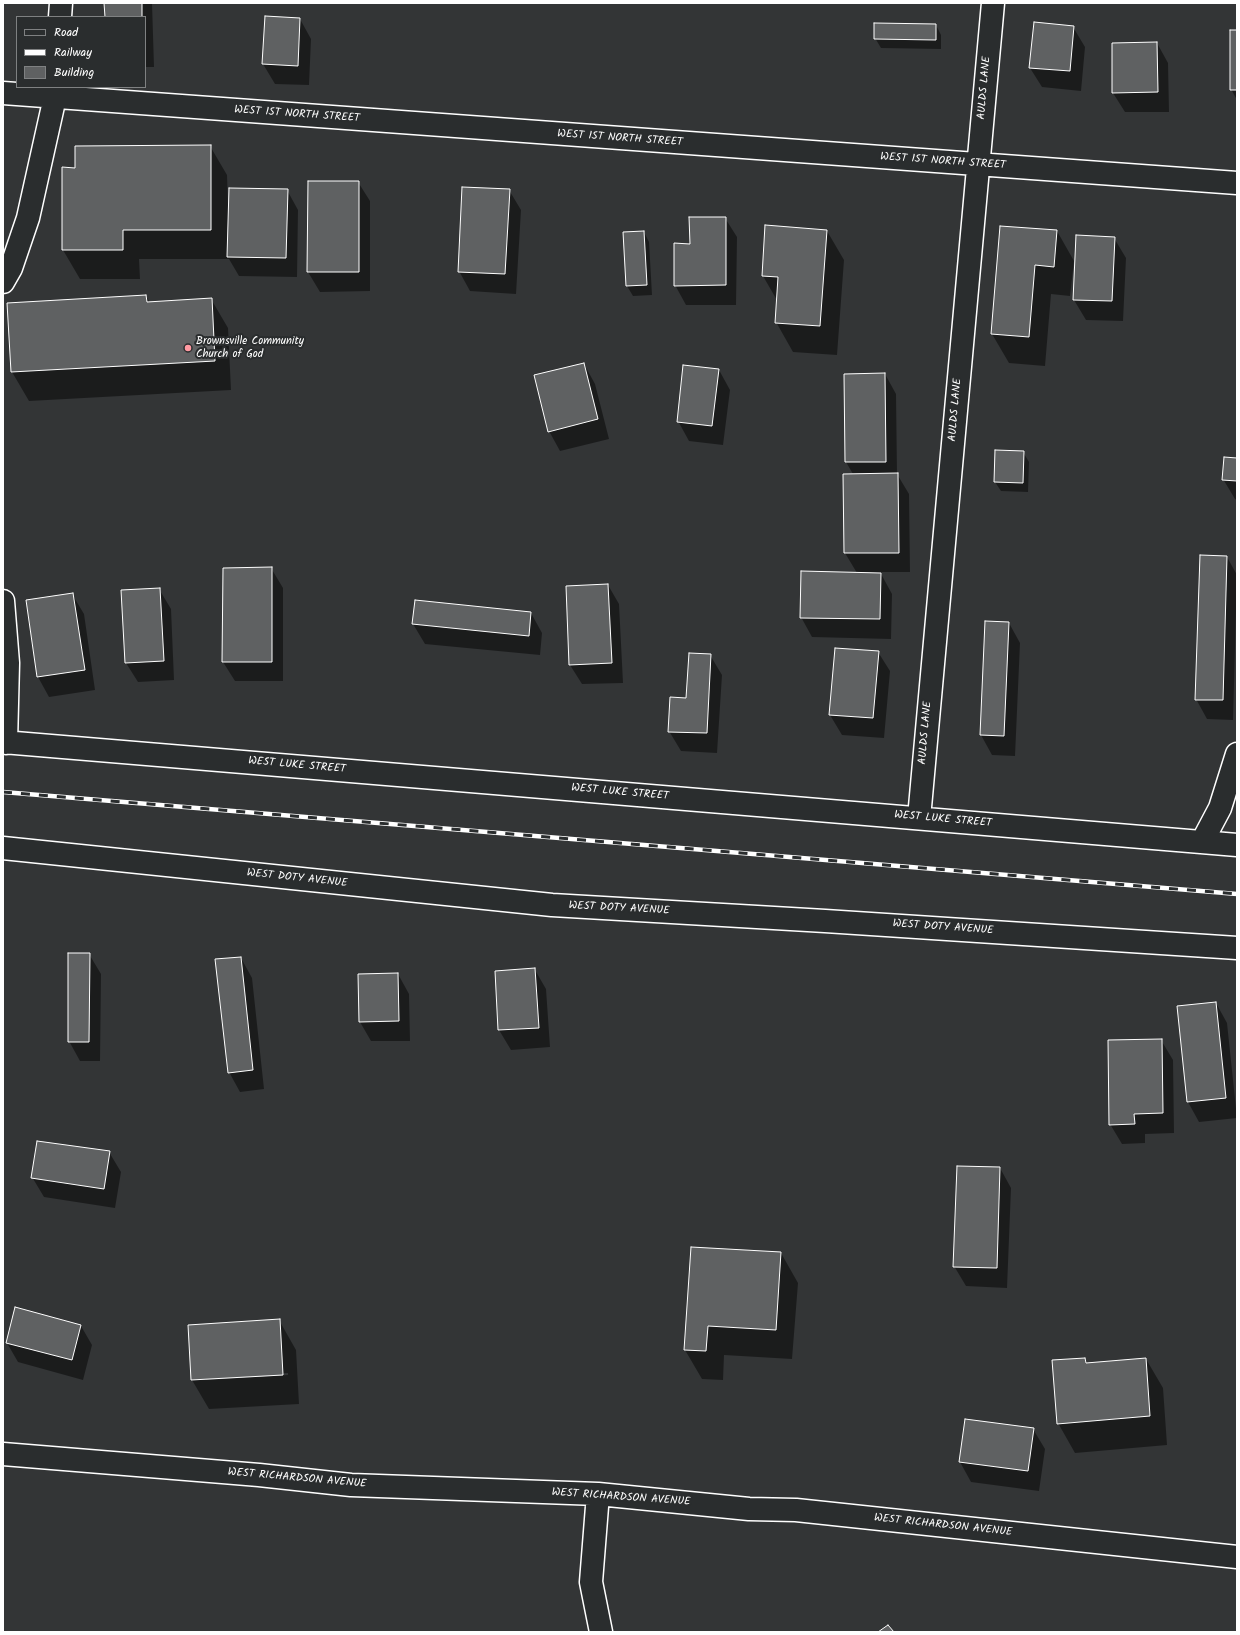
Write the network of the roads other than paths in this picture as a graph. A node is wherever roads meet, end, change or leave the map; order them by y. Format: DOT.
graph roads {
  1 [pos="61,3"];
  2 [pos="994,3"];
  3 [pos="60,16"];
  4 [pos="55,92"];
  5 [pos="3,93"];
  6 [pos="978,165"];
  7 [pos="1237,183"];
  8 [pos="3,282"];
  9 [pos="3,601"];
  10 [pos="5,742"];
  11 [pos="1237,754"];
  12 [pos="919,818"];
  13 [pos="1202,842"];
  14 [pos="1237,845"];
  15 [pos="3,848"];
  16 [pos="1237,948"];
  17 [pos="3,1454"];
  18 [pos="598,1494"];
  19 [pos="1237,1557"];
  20 [pos="601,1632"];
  1 -- 3 [label="street"];
  2 -- 6 [label="street, AULDS LANE"];
  4 -- 5 [label="street, WEST 1ST NORTH STREET"];
  4 -- 6 [label="street, WEST 1ST NORTH STREET"];
  4 -- 8 [label="street"];
  6 -- 7 [label="street, WEST 1ST NORTH STREET"];
  6 -- 12 [label="street, AULDS LANE"];
  9 -- 10 [label="street"];
  10 -- 12 [label="street, WEST LUKE STREET"];
  11 -- 13 [label="street"];
  12 -- 13 [label="street, WEST LUKE STREET"];
  13 -- 14 [label="street, WEST LUKE STREET"];
  15 -- 16 [label="street, WEST DOTY AVENUE"];
  17 -- 18 [label="street, WEST RICHARDSON AVENUE"];
  18 -- 19 [label="street, WEST RICHARDSON AVENUE"];
  18 -- 20 [label="street"];
}
